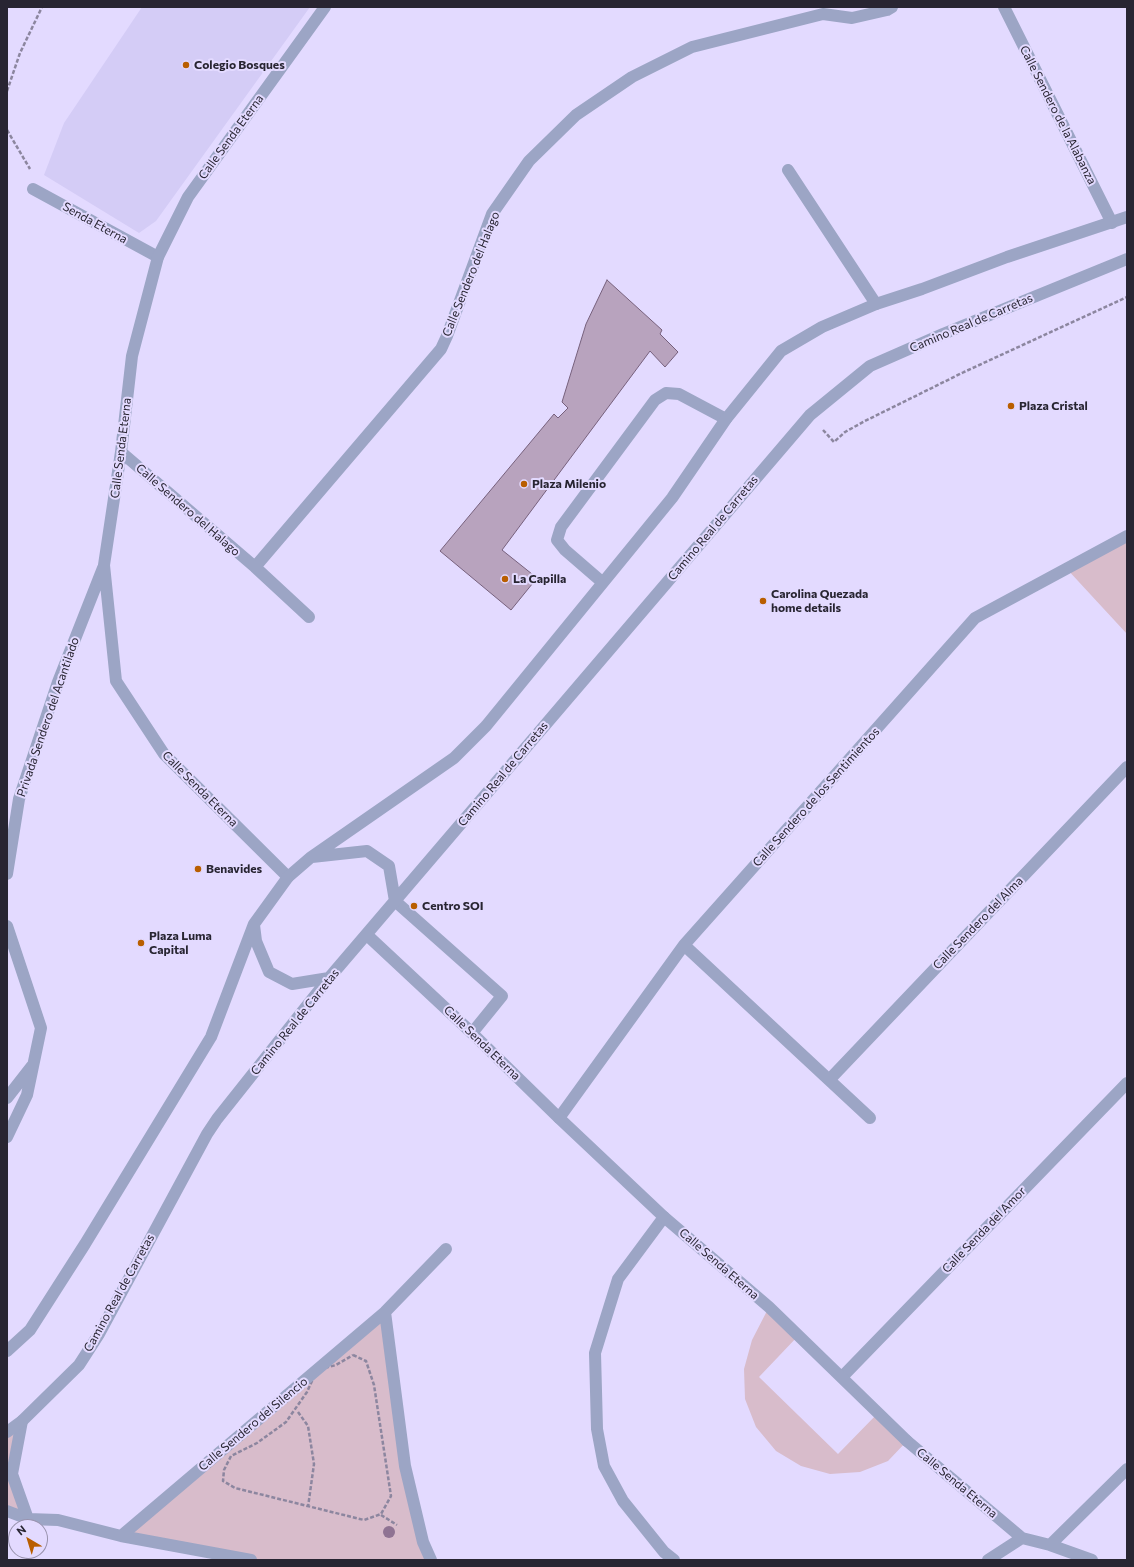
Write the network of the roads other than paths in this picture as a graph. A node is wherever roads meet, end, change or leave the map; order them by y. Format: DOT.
graph roads {
  1 [pos="325,7"];
  2 [pos="892,7"];
  3 [pos="1004,7"];
  4 [pos="818,10"];
  5 [pos="788,170"];
  6 [pos="33,189"];
  7 [pos="1127,218"];
  8 [pos="1112,223"];
  9 [pos="158,257"];
  10 [pos="1127,258"];
  11 [pos="876,304"];
  12 [pos="726,419"];
  13 [pos="121,452"];
  14 [pos="1127,536"];
  15 [pos="104,565"];
  16 [pos="255,567"];
  17 [pos="602,582"];
  18 [pos="309,617"];
  19 [pos="1127,766"];
  20 [pos="310,858"];
  21 [pos="7,874"];
  22 [pos="288,876"];
  23 [pos="395,901"];
  24 [pos="254,924"];
  25 [pos="7,926"];
  26 [pos="367,935"];
  27 [pos="684,945"];
  28 [pos="329,978"];
  29 [pos="472,1033"];
  30 [pos="33,1065"];
  31 [pos="830,1079"];
  32 [pos="1127,1083"];
  33 [pos="7,1098"];
  34 [pos="559,1118"];
  35 [pos="870,1118"];
  36 [pos="7,1137"];
  37 [pos="664,1217"];
  38 [pos="446,1249"];
  39 [pos="385,1312"];
  40 [pos="7,1351"];
  41 [pos="842,1377"];
  42 [pos="22,1420"];
  43 [pos="7,1432"];
  44 [pos="1127,1469"];
  45 [pos="7,1511"];
  46 [pos="28,1519"];
  47 [pos="48,1520"];
  48 [pos="121,1536"];
  49 [pos="1022,1538"];
  50 [pos="1050,1545"];
  51 [pos="251,1560"];
  52 [pos="431,1560"];
  53 [pos="674,1560"];
  54 [pos="988,1560"];
  55 [pos="1092,1560"];
  1 -- 9 [label="street, Calle Senda Eterna"];
  2 -- 4 [label="street, Calle Sendero del Halago"];
  3 -- 8 [label="street, Calle Sendero de la Alabanza"];
  4 -- 16 [label="street, Calle Sendero del Halago"];
  5 -- 11 [label="street"];
  6 -- 9 [label="street, Senda Eterna"];
  7 -- 8 [label="street"];
  8 -- 11 [label="street"];
  9 -- 13 [label="street, Calle Senda Eterna"];
  10 -- 23 [label="street, Camino Real de Carretas"];
  11 -- 12 [label="street"];
  12 -- 17 [label="street"];
  12 -- 17 [label="street"];
  13 -- 15 [label="street, Calle Senda Eterna"];
  13 -- 16 [label="street, Calle Sendero del Halago"];
  14 -- 27 [label="street, Calle Sendero de los Sentimientos"];
  15 -- 21 [label="street, Privada Sendero del Acantilado"];
  15 -- 22 [label="street, Calle Senda Eterna"];
  16 -- 18 [label="street, Calle Sendero del Halago"];
  17 -- 20 [label="street"];
  19 -- 31 [label="street, Calle Sendero del Alma"];
  20 -- 22 [label="street"];
  20 -- 23 [label="street"];
  22 -- 24 [label="street"];
  23 -- 26 [label="street, Camino Real de Carretas"];
  23 -- 29 [label="street"];
  24 -- 28 [label="street"];
  24 -- 40 [label="street"];
  25 -- 30 [label="street"];
  26 -- 28 [label="street, Camino Real de Carretas"];
  26 -- 29 [label="street, Calle Senda Eterna"];
  27 -- 31 [label="street"];
  27 -- 34 [label="street, Calle Sendero de los Sentimientos"];
  28 -- 42 [label="street, Camino Real de Carretas"];
  29 -- 34 [label="street, Calle Senda Eterna"];
  30 -- 33 [label="street"];
  30 -- 36 [label="street"];
  31 -- 35 [label="street"];
  32 -- 41 [label="street, Calle Senda del Amor"];
  34 -- 37 [label="street, Calle Senda Eterna"];
  37 -- 41 [label="street, Calle Senda Eterna"];
  37 -- 53 [label="street"];
  38 -- 39 [label="street, Calle Sendero del Silencio"];
  39 -- 48 [label="street, Calle Sendero del Silencio"];
  39 -- 52 [label="street"];
  41 -- 49 [label="street, Calle Senda Eterna"];
  42 -- 43 [label="street, Camino Real de Carretas"];
  42 -- 46 [label="street"];
  44 -- 50 [label="street"];
  45 -- 46 [label="street"];
  47 -- 48 [label="street"];
  48 -- 51 [label="street"];
  49 -- 50 [label="street, Calle Senda Eterna"];
  49 -- 54 [label="street"];
  50 -- 55 [label="street, Calle Senda Eterna"];
}
